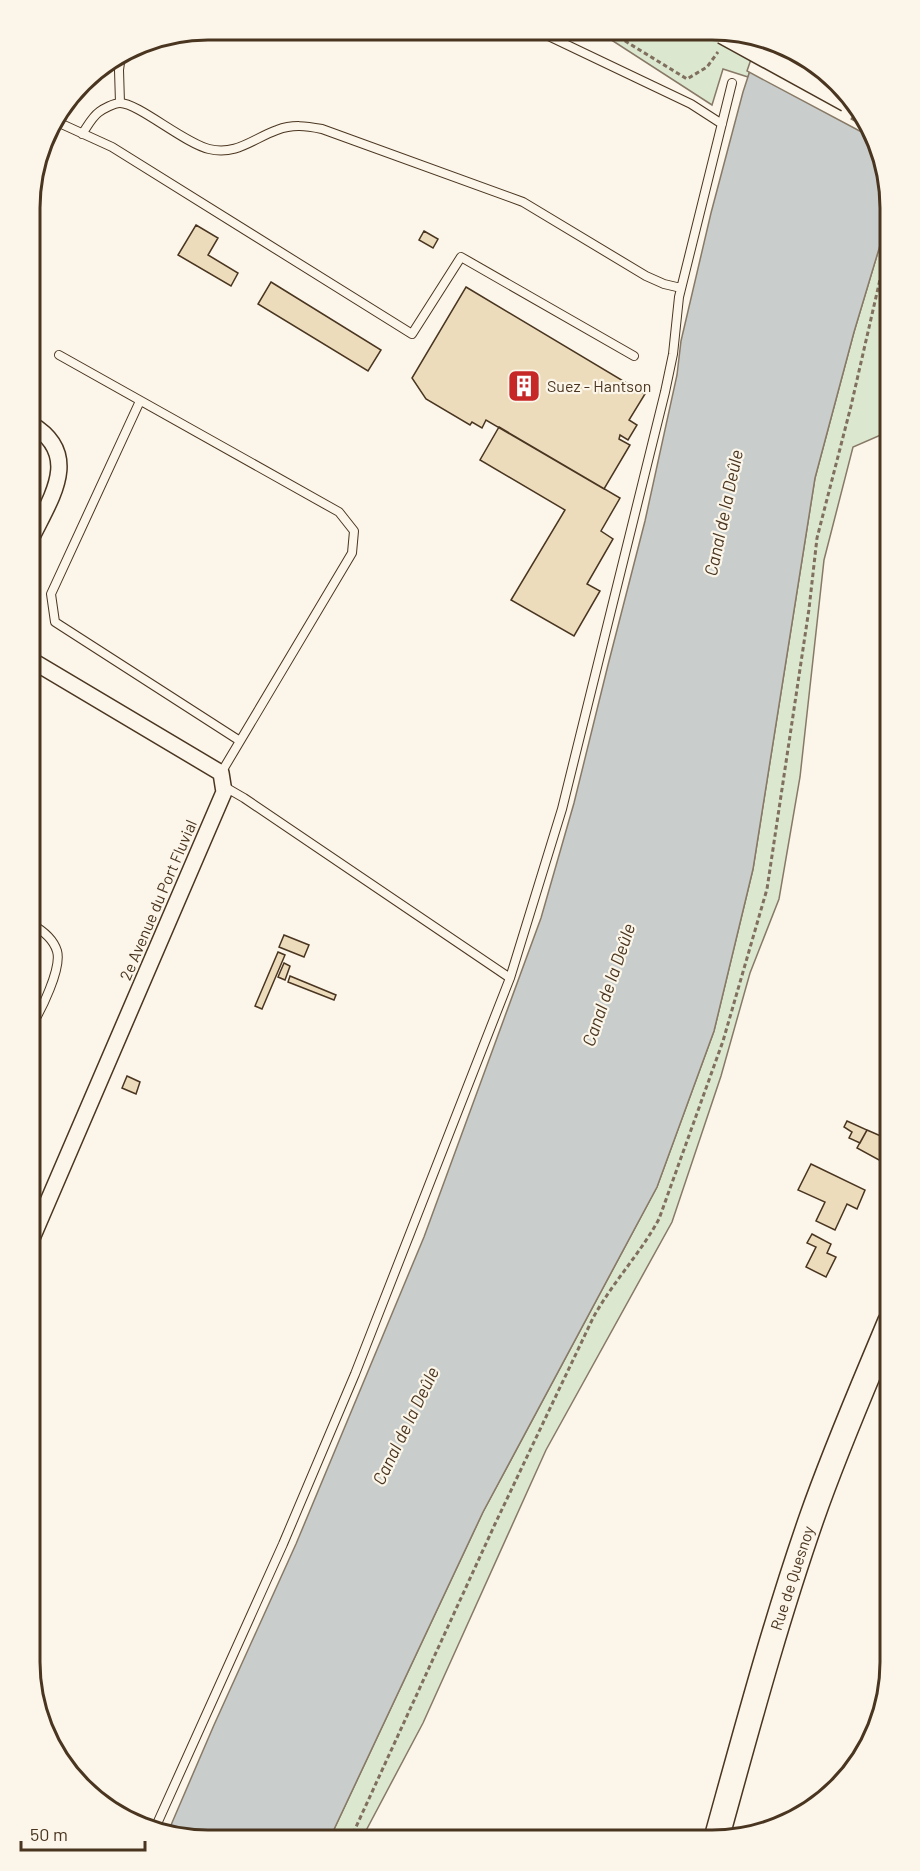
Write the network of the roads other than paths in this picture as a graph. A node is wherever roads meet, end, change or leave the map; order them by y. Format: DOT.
graph roads {
  1 [pos="557,40"];
  2 [pos="721,42"];
  3 [pos="120,66"];
  4 [pos="732,83"];
  5 [pos="836,96"];
  6 [pos="120,103"];
  7 [pos="722,124"];
  8 [pos="63,125"];
  9 [pos="82,134"];
  10 [pos="681,288"];
  11 [pos="59,355"];
  12 [pos="634,356"];
  13 [pos="140,401"];
  14 [pos="41,429"];
  15 [pos="41,518"];
  16 [pos="41,666"];
  17 [pos="240,741"];
  18 [pos="222,780"];
  19 [pos="41,930"];
  20 [pos="510,978"];
  21 [pos="40,1008"];
  22 [pos="40,1219"];
  23 [pos="879,1348"];
  24 [pos="157,1823"];
  25 [pos="719,1830"];
  1 -- 7 [label="lane"];
  2 -- 5 [label="main road, bridge"];
  3 -- 6 [label="lane"];
  4 -- 7 [label="lane"];
  6 -- 9 [label="lane"];
  6 -- 10 [label="lane"];
  7 -- 10 [label="lane"];
  8 -- 9 [label="lane"];
  9 -- 12 [label="lane"];
  10 -- 20 [label="lane"];
  11 -- 13 [label="lane"];
  13 -- 17 [label="lane"];
  13 -- 17 [label="lane"];
  14 -- 15 [label="street"];
  16 -- 18 [label="street"];
  17 -- 18 [label="lane"];
  18 -- 20 [label="lane"];
  18 -- 22 [label="street, 2e Avenue du Port Fluvial"];
  19 -- 21 [label="lane"];
  20 -- 24 [label="lane"];
  23 -- 25 [label="main road, Rue de Quesnoy"];
}
